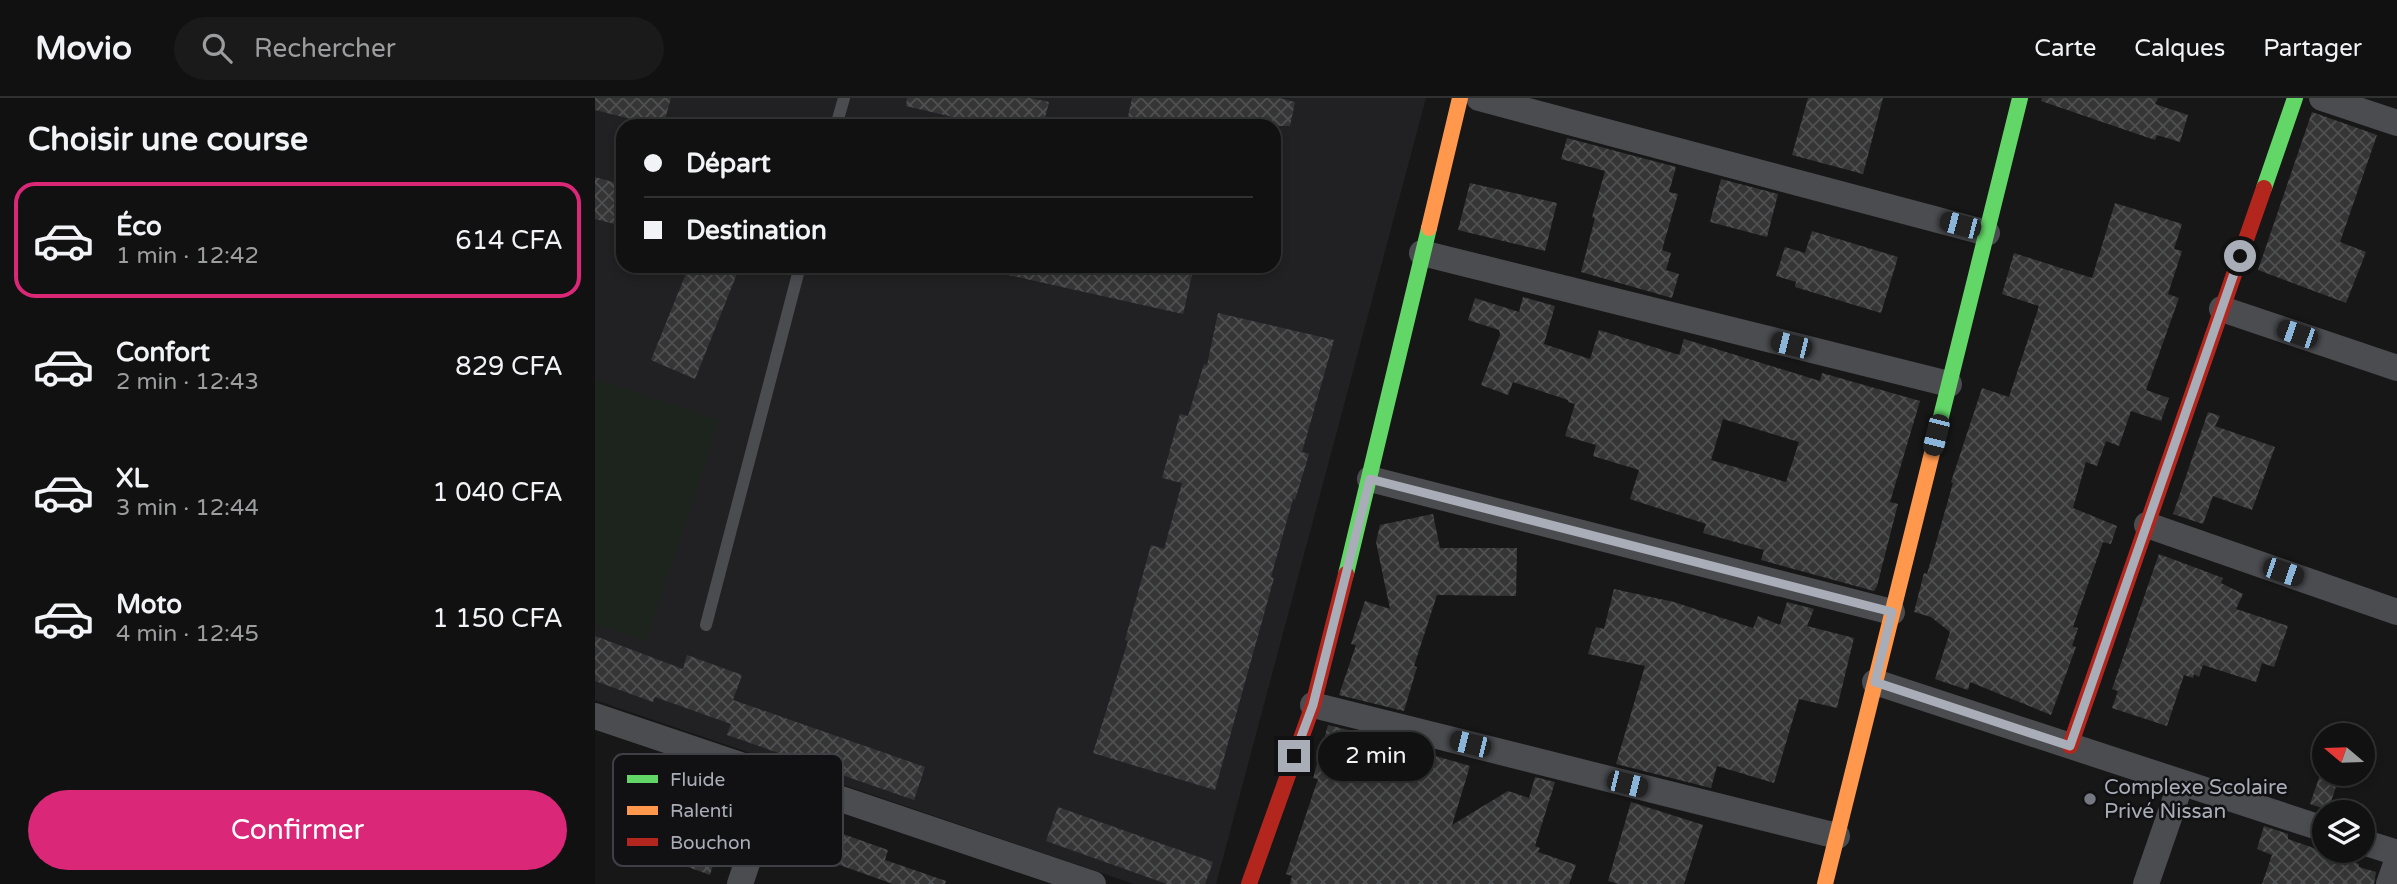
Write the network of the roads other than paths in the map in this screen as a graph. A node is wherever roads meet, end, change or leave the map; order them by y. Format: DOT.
graph roads {
  1 [pos="844,98"];
  2 [pos="1460,98"];
  3 [pos="1479,98"];
  4 [pos="2020,98"];
  5 [pos="2295,98"];
  6 [pos="2322,98"];
  7 [pos="838,119"];
  8 [pos="2397,122"];
  9 [pos="1987,233"];
  10 [pos="1422,253"];
  11 [pos="798,273"];
  12 [pos="2222,309"];
  13 [pos="2397,368"];
  14 [pos="1949,384"];
  15 [pos="1370,479"];
  16 [pos="2147,525"];
  17 [pos="1892,612"];
  18 [pos="2397,612"];
  19 [pos="706,625"];
  20 [pos="1875,682"];
  21 [pos="1313,705"];
  22 [pos="595,716"];
  23 [pos="2070,746"];
  24 [pos="708,754"];
  25 [pos="2181,783"];
  26 [pos="843,800"];
  27 [pos="2312,825"];
  28 [pos="1836,836"];
  29 [pos="2375,846"];
  30 [pos="2397,853"];
  31 [pos="2397,861"];
  32 [pos="746,866"];
  33 [pos="740,884"];
  34 [pos="1093,884"];
  35 [pos="1249,884"];
  36 [pos="1825,884"];
  37 [pos="2146,884"];
  38 [pos="2389,884"];
  1 -- 7 [label="lane"];
  2 -- 10 [label="street"];
  3 -- 9 [label="street"];
  4 -- 9 [label="street"];
  5 -- 12 [label="street"];
  6 -- 8 [label="street"];
  9 -- 14 [label="street"];
  10 -- 14 [label="street"];
  10 -- 15 [label="street"];
  11 -- 19 [label="lane"];
  12 -- 13 [label="street"];
  12 -- 16 [label="street"];
  14 -- 17 [label="street"];
  15 -- 17 [label="street"];
  15 -- 21 [label="street"];
  16 -- 18 [label="street"];
  16 -- 23 [label="street"];
  17 -- 20 [label="street"];
  20 -- 23 [label="street"];
  20 -- 28 [label="street"];
  21 -- 28 [label="street"];
  21 -- 35 [label="street"];
  22 -- 24 [label="street"];
  23 -- 25 [label="street"];
  25 -- 27 [label="street"];
  25 -- 37 [label="street"];
  26 -- 34 [label="street"];
  28 -- 36 [label="street"];
  29 -- 30 [label="street"];
  31 -- 38 [label="street"];
  32 -- 33 [label="street"];
}
